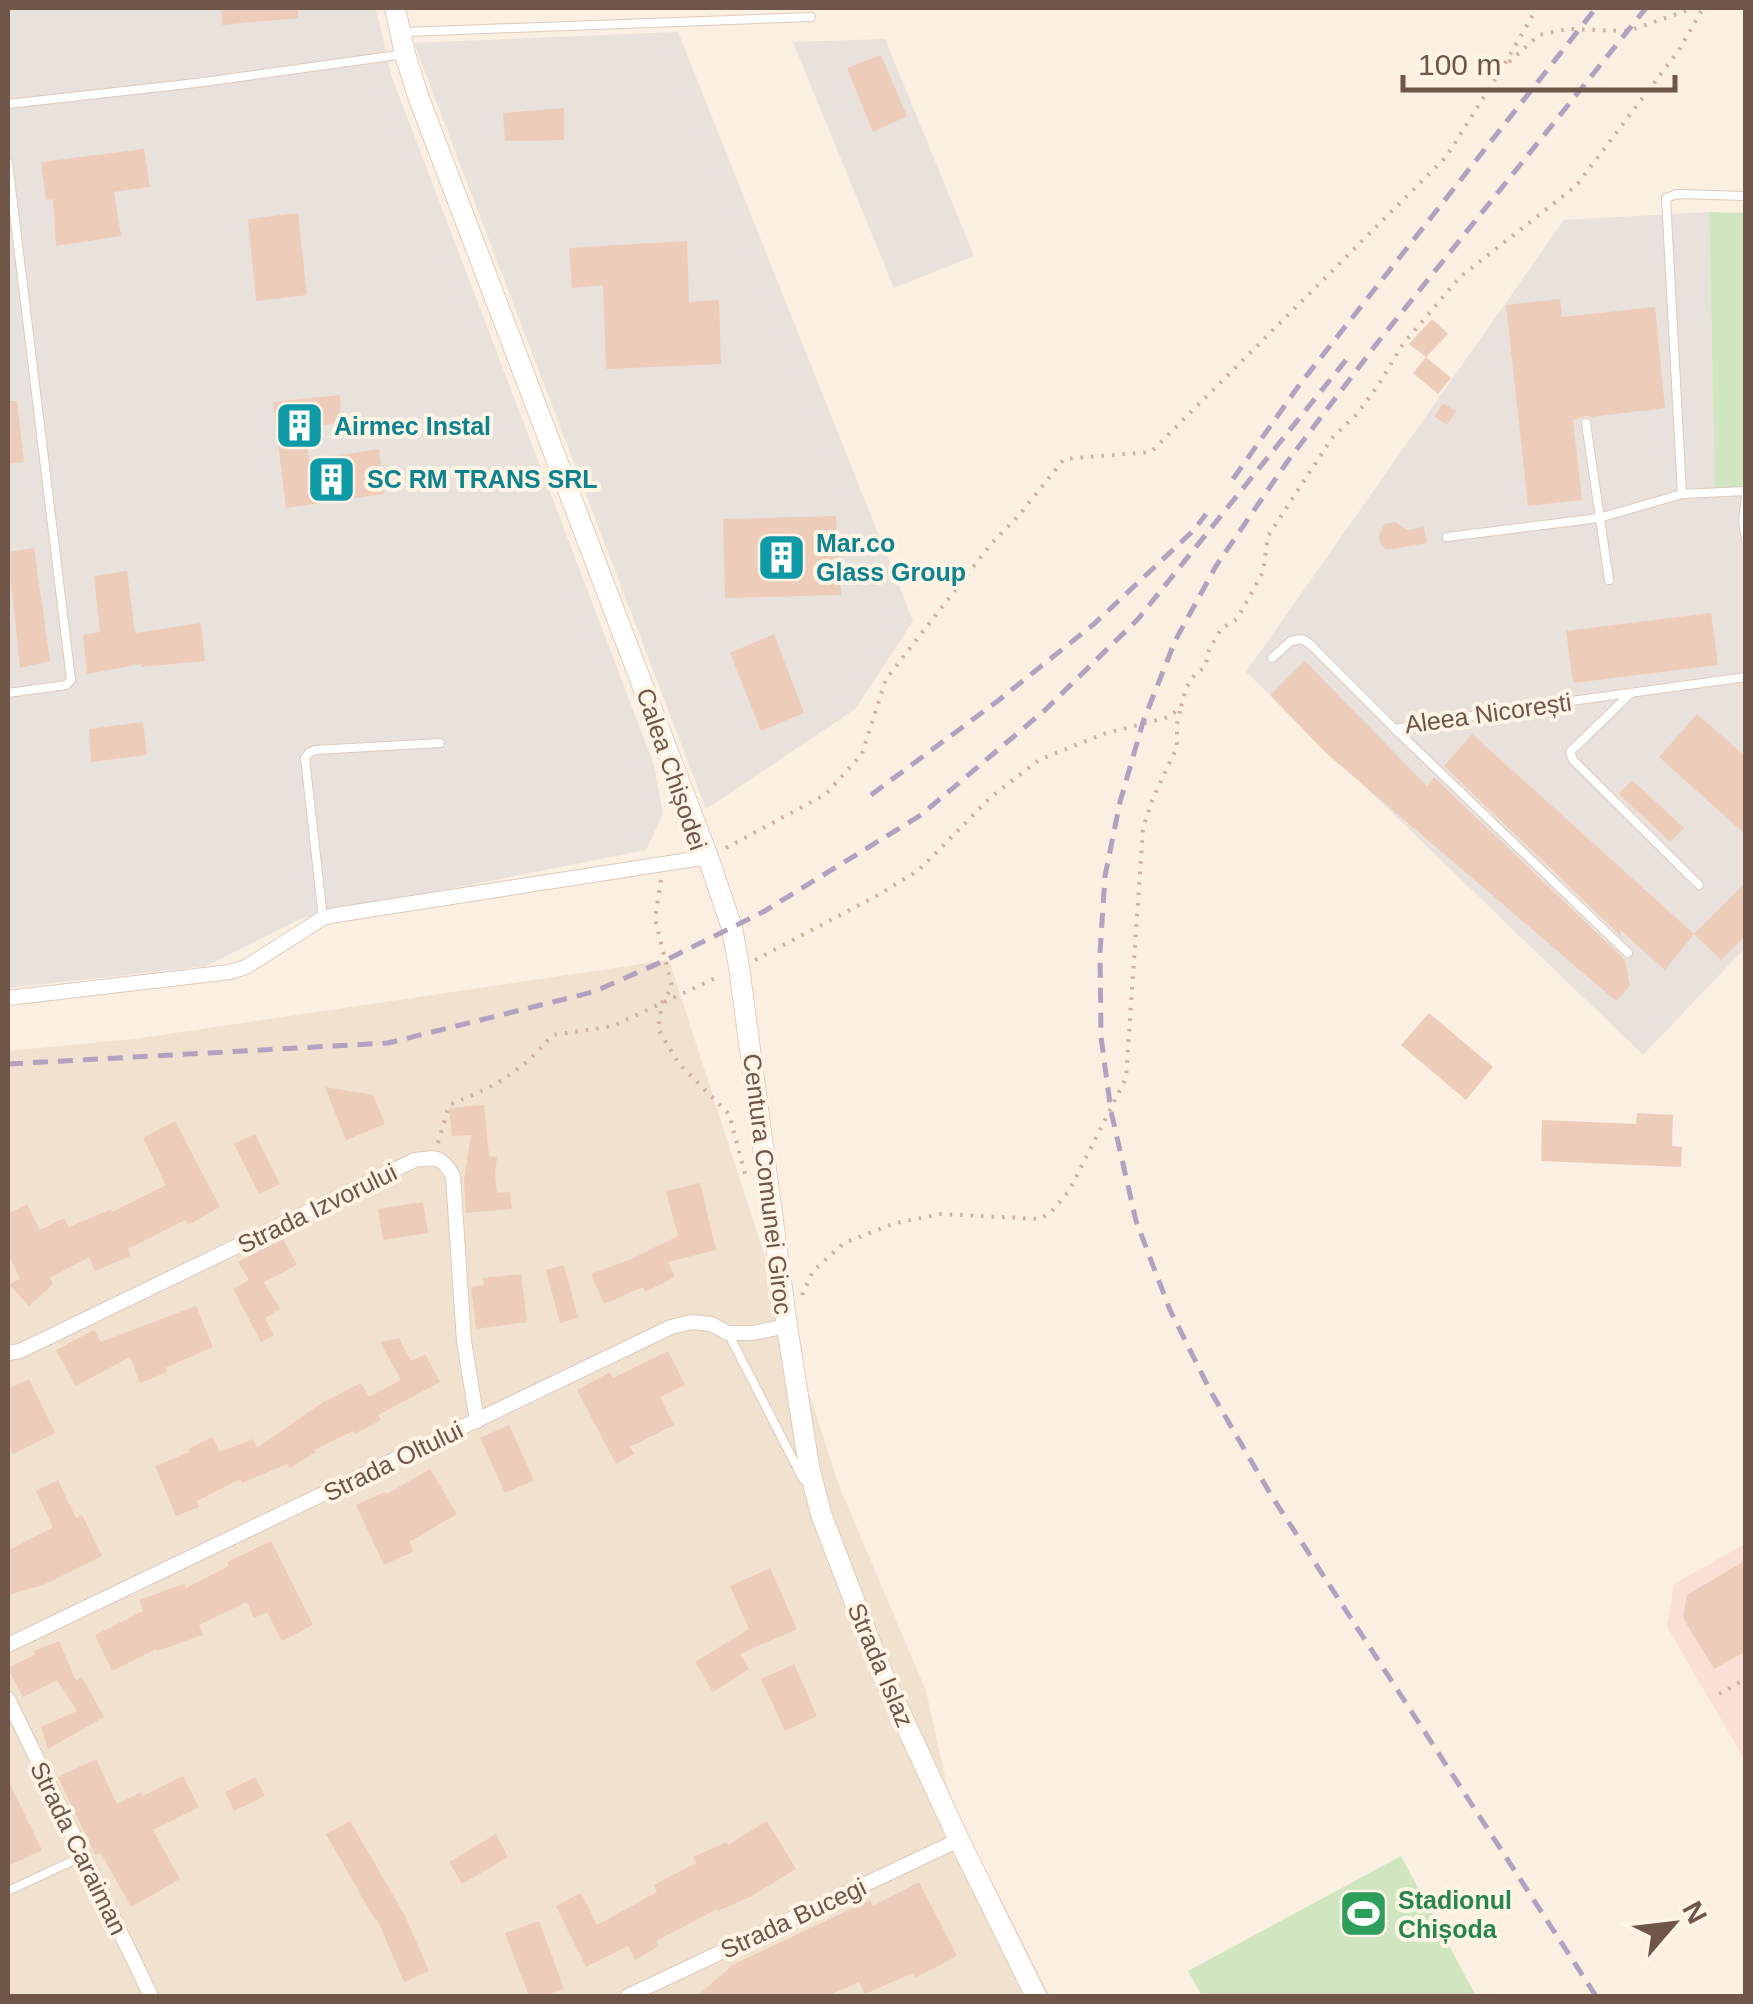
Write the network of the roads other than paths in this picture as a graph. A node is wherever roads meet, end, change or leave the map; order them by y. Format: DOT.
graph roads {
  1 [pos="395,8"];
  2 [pos="811,18"];
  3 [pos="400,32"];
  4 [pos="405,54"];
  5 [pos="8,104"];
  6 [pos="8,163"];
  7 [pos="1746,196"];
  8 [pos="1586,423"];
  9 [pos="1746,493"];
  10 [pos="1682,494"];
  11 [pos="1599,518"];
  12 [pos="1447,537"];
  13 [pos="1746,540"];
  14 [pos="1609,580"];
  15 [pos="1272,658"];
  16 [pos="1746,677"];
  17 [pos="8,693"];
  18 [pos="1632,693"];
  19 [pos="1395,729"];
  20 [pos="440,743"];
  21 [pos="708,857"];
  22 [pos="1700,884"];
  23 [pos="323,918"];
  24 [pos="1628,952"];
  25 [pos="8,998"];
  26 [pos="786,1326"];
  27 [pos="728,1332"];
  28 [pos="8,1353"];
  29 [pos="477,1421"];
  30 [pos="821,1514"];
  31 [pos="8,1645"];
  32 [pos="8,1699"];
  33 [pos="959,1840"];
  34 [pos="83,1856"];
  35 [pos="8,1891"];
  36 [pos="151,1996"];
  37 [pos="628,1996"];
  38 [pos="1036,1996"];
  1 -- 3 [label="main road, Calea Chișodei"];
  2 -- 3 [label="lane"];
  3 -- 4 [label="main road, Calea Chișodei"];
  4 -- 5 [label="lane"];
  4 -- 21 [label="main road, Calea Chișodei"];
  6 -- 17 [label="lane"];
  7 -- 10 [label="lane"];
  8 -- 11 [label="lane"];
  9 -- 10 [label="lane"];
  9 -- 13 [label="lane"];
  10 -- 11 [label="lane"];
  11 -- 12 [label="lane"];
  11 -- 14 [label="lane"];
  15 -- 19 [label="lane, Aleea Nicorești"];
  16 -- 18 [label="lane, Aleea Nicorești"];
  18 -- 19 [label="lane, Aleea Nicorești"];
  18 -- 22 [label="lane"];
  19 -- 24 [label="lane"];
  20 -- 23 [label="lane"];
  21 -- 23 [label="street, Calea Chișodei"];
  21 -- 26 [label="main road, Centura Comunei Giroc"];
  23 -- 25 [label="street, Calea Chișodei"];
  26 -- 27 [label="street, Strada Oltului"];
  26 -- 30 [label="main road, Centura Comunei Giroc"];
  27 -- 29 [label="street, Strada Oltului"];
  27 -- 30 [label="lane, Strada Islaz"];
  28 -- 29 [label="street, Strada Izvorului"];
  29 -- 31 [label="street, Strada Oltului"];
  30 -- 33 [label="main road, Strada Islaz"];
  32 -- 34 [label="street, Strada Caraiman"];
  33 -- 37 [label="street, Strada Bucegi"];
  33 -- 38 [label="main road, Strada Islaz"];
  34 -- 35 [label="lane"];
  34 -- 36 [label="street, Strada Caraiman"];
}
